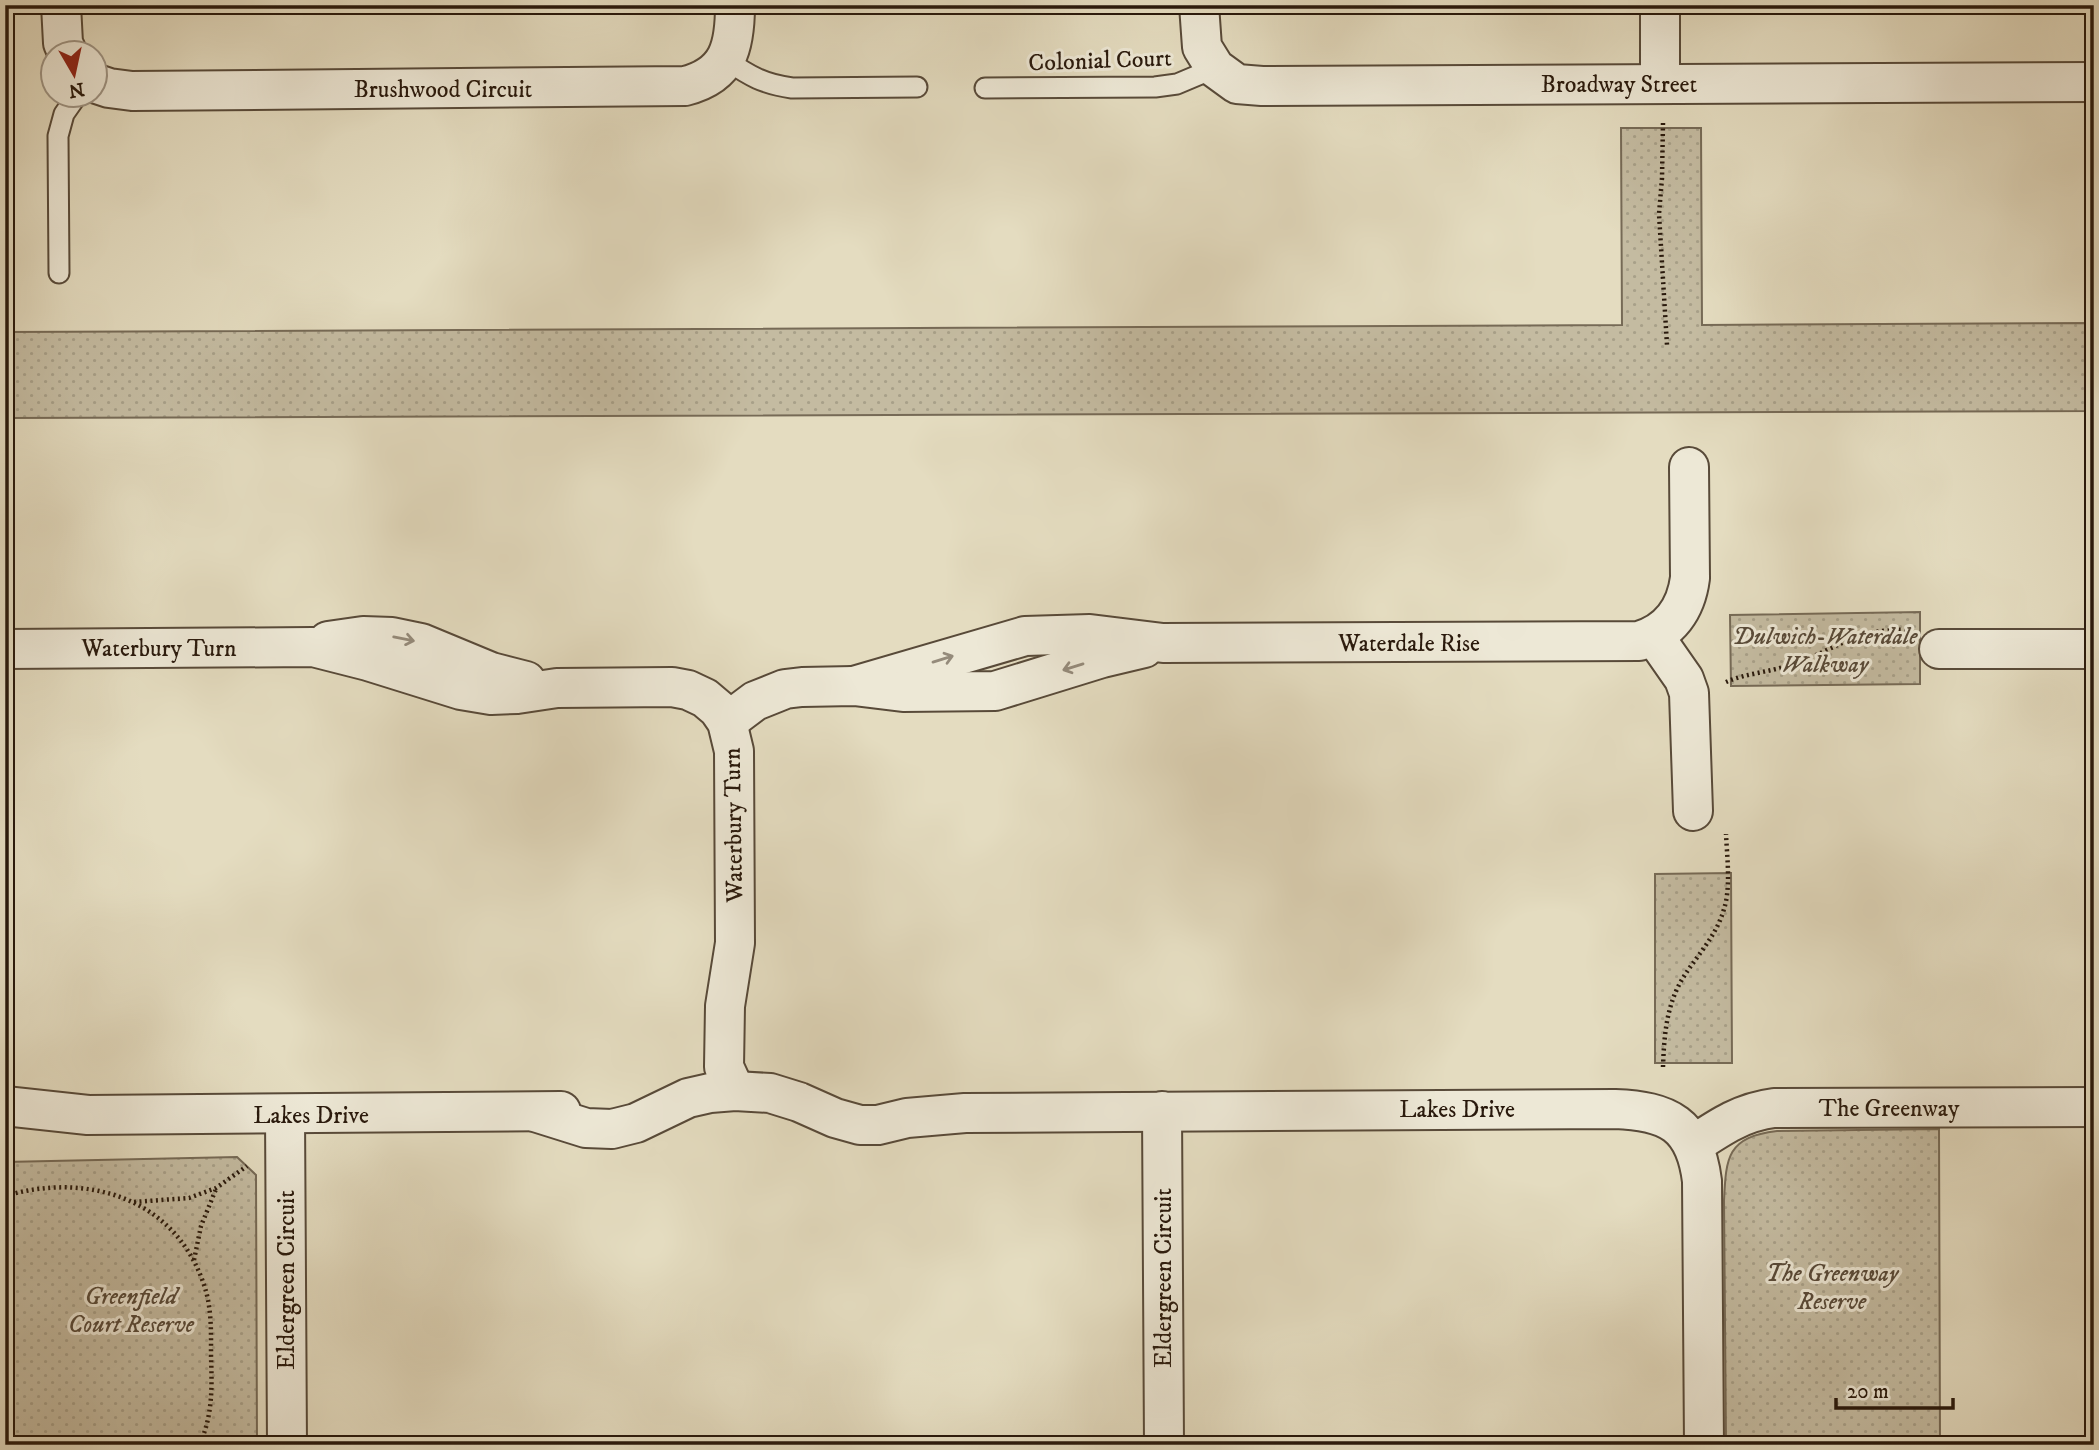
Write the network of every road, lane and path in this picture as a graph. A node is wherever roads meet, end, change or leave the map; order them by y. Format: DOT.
graph roads {
  1 [pos="61,5"];
  2 [pos="735,5"];
  3 [pos="1199,5"];
  4 [pos="1660,5"];
  5 [pos="63,38"];
  6 [pos="726,60"];
  7 [pos="1215,68"];
  8 [pos="2094,82"];
  9 [pos="917,87"];
  10 [pos="108,88"];
  11 [pos="985,88"];
  12 [pos="1661,101"];
  13 [pos="68,108"];
  14 [pos="59,273"];
  15 [pos="1667,345"];
  16 [pos="1689,467"];
  17 [pos="1654,636"];
  18 [pos="5,649"];
  19 [pos="1939,649"];
  20 [pos="2094,649"];
  21 [pos="1726,692"];
  22 [pos="727,722"];
  23 [pos="1693,811"];
  24 [pos="1726,833"];
  25 [pos="1663,1067"];
  26 [pos="736,1074"];
  27 [pos="5,1106"];
  28 [pos="2094,1107"];
  29 [pos="1162,1111"];
  30 [pos="88,1115"];
  31 [pos="285,1115"];
  32 [pos="5,1133"];
  33 [pos="1693,1144"];
  34 [pos="216,1188"];
  35 [pos="5,1196"];
  36 [pos="194,1260"];
  37 [pos="199,1445"];
  38 [pos="287,1445"];
  39 [pos="1164,1445"];
  40 [pos="1704,1445"];
  1 -- 5 [label="street"];
  2 -- 6 [label="street"];
  3 -- 7 [label="street"];
  4 -- 12 [label="street"];
  6 -- 9 [label="lane"];
  6 -- 10 [label="street, Brushwood Circuit"];
  7 -- 11 [label="lane, Colonial Court"];
  7 -- 12 [label="street, Broadway Street"];
  8 -- 12 [label="street, Broadway Street"];
  12 -- 15 [label="path"];
  13 -- 14 [label="lane"];
  16 -- 17 [label="street"];
  17 -- 22 [label="street, Waterdale Rise"];
  17 -- 23 [label="street"];
  18 -- 22 [label="street, Waterbury Turn"];
  19 -- 20 [label="street"];
  19 -- 21 [label="path"];
  22 -- 26 [label="street, Waterbury Turn"];
  24 -- 25 [label="path"];
  26 -- 29 [label="street, Lakes Drive"];
  26 -- 31 [label="street, Lakes Drive"];
  27 -- 30 [label="street, Lakes Drive"];
  28 -- 33 [label="street, The Greenway"];
  29 -- 33 [label="street, Lakes Drive"];
  29 -- 39 [label="street, Eldergreen Circuit"];
  30 -- 31 [label="street, Lakes Drive"];
  30 -- 32 [label="street, Lakes Drive"];
  31 -- 38 [label="street, Eldergreen Circuit"];
  33 -- 40 [label="street, Lakes Drive"];
  34 -- 36 [label="path"];
  35 -- 36 [label="path"];
  36 -- 37 [label="path"];
}
